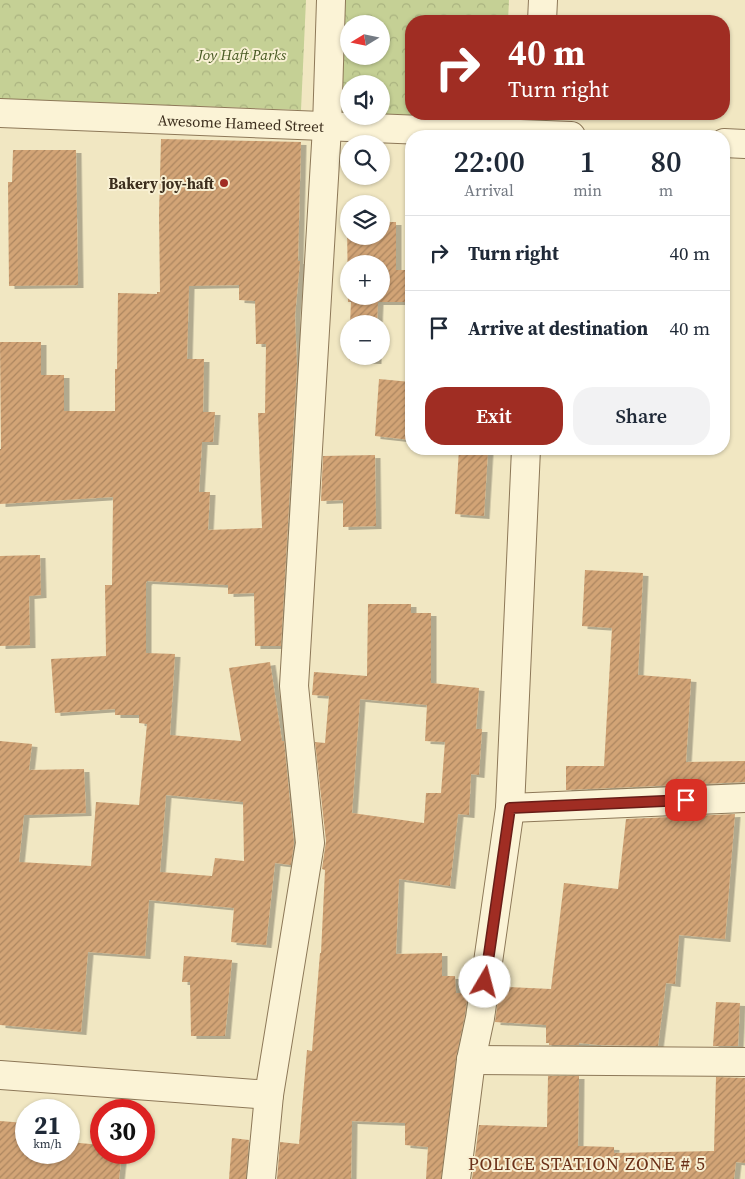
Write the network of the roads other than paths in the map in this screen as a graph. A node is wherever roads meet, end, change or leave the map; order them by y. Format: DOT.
graph roads {
  1 [pos="331,0"];
  2 [pos="543,0"];
  3 [pos="542,15"];
  4 [pos="0,112"];
  5 [pos="327,127"];
  6 [pos="540,128"];
  7 [pos="730,143"];
  8 [pos="745,144"];
  9 [pos="526,455"];
  10 [pos="745,798"];
  11 [pos="510,808"];
  12 [pos="471,1060"];
  13 [pos="745,1062"];
  14 [pos="0,1075"];
  15 [pos="269,1095"];
  16 [pos="261,1179"];
  17 [pos="456,1179"];
  1 -- 5 [label="street"];
  2 -- 3 [label="street"];
  4 -- 5 [label="street, Awesome Hameed Street"];
  5 -- 6 [label="street, Awesome Hameed Street"];
  5 -- 15 [label="street"];
  7 -- 8 [label="street"];
  9 -- 11 [label="street"];
  10 -- 11 [label="street"];
  11 -- 12 [label="street"];
  12 -- 13 [label="street"];
  12 -- 17 [label="street"];
  14 -- 15 [label="street"];
  15 -- 16 [label="street"];
}
